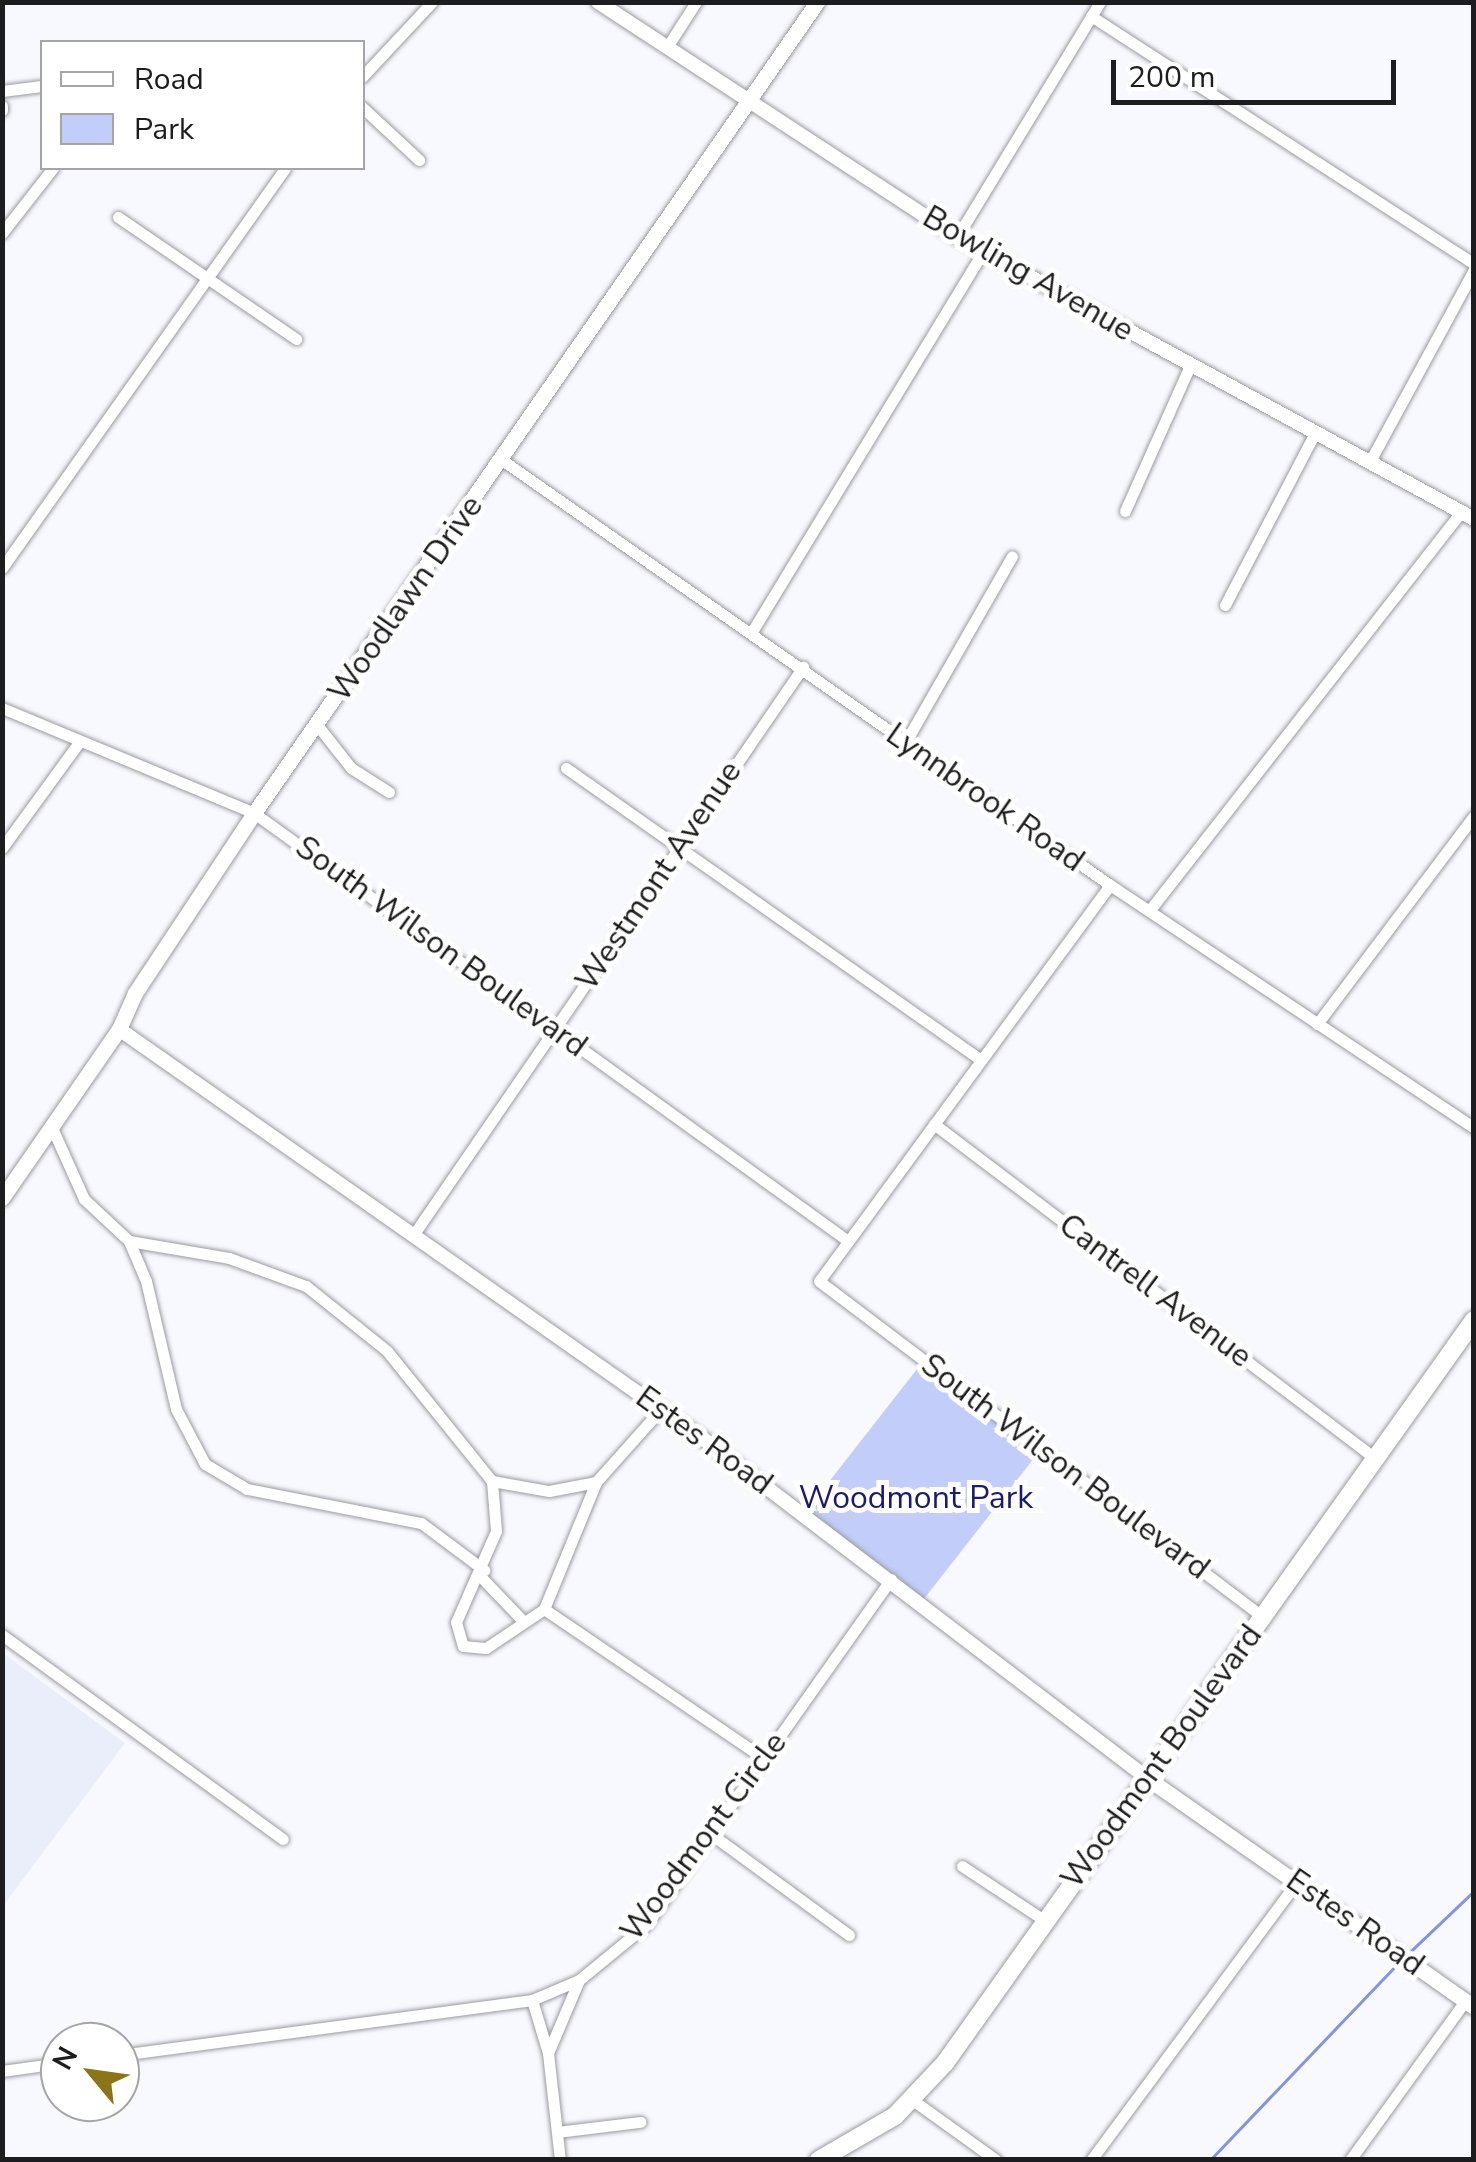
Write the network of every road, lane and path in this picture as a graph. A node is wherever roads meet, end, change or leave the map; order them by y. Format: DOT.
graph roads {
  1 [pos="432,2"];
  2 [pos="598,2"];
  3 [pos="696,2"];
  4 [pos="818,2"];
  5 [pos="1100,2"];
  6 [pos="1091,16"];
  7 [pos="667,48"];
  8 [pos="365,74"];
  9 [pos="40,86"];
  10 [pos="2,91"];
  11 [pos="748,102"];
  12 [pos="365,110"];
  13 [pos="420,160"];
  14 [pos="52,170"];
  15 [pos="284,170"];
  16 [pos="118,217"];
  17 [pos="2,233"];
  18 [pos="956,237"];
  19 [pos="982,252"];
  20 [pos="1474,267"];
  21 [pos="204,278"];
  22 [pos="296,338"];
  23 [pos="1190,366"];
  24 [pos="1316,434"];
  25 [pos="502,460"];
  26 [pos="1370,463"];
  27 [pos="1125,510"];
  28 [pos="1467,516"];
  29 [pos="1012,556"];
  30 [pos="2,568"];
  31 [pos="1226,605"];
  32 [pos="753,630"];
  33 [pos="802,667"];
  34 [pos="2,708"];
  35 [pos="318,726"];
  36 [pos="80,740"];
  37 [pos="905,743"];
  38 [pos="566,768"];
  39 [pos="389,792"];
  40 [pos="254,813"];
  41 [pos="1474,816"];
  42 [pos="678,847"];
  43 [pos="2,848"];
  44 [pos="1110,885"];
  45 [pos="1149,911"];
  46 [pos="1317,1024"];
  47 [pos="556,1028"];
  48 [pos="119,1030"];
  49 [pos="981,1060"];
  50 [pos="934,1124"];
  51 [pos="1474,1128"];
  52 [pos="53,1130"];
  53 [pos="2,1198"];
  54 [pos="414,1234"];
  55 [pos="130,1240"];
  56 [pos="848,1241"];
  57 [pos="1471,1330"];
  58 [pos="661,1409"];
  59 [pos="1376,1459"];
  60 [pos="492,1481"];
  61 [pos="596,1482"];
  62 [pos="482,1573"];
  63 [pos="891,1580"];
  64 [pos="544,1609"];
  65 [pos="1263,1617"];
  66 [pos="522,1622"];
  67 [pos="2,1635"];
  68 [pos="765,1759"];
  69 [pos="1147,1778"];
  70 [pos="711,1834"];
  71 [pos="283,1839"];
  72 [pos="962,1866"];
  73 [pos="1297,1882"];
  74 [pos="1044,1920"];
  75 [pos="848,1935"];
  76 [pos="579,1980"];
  77 [pos="532,2000"];
  78 [pos="1469,2004"];
  79 [pos="140,2053"];
  80 [pos="548,2053"];
  81 [pos="40,2066"];
  82 [pos="2,2071"];
  83 [pos="914,2101"];
  84 [pos="640,2122"];
  85 [pos="556,2132"];
  86 [pos="560,2160"];
  87 [pos="819,2160"];
  88 [pos="996,2160"];
  89 [pos="1091,2160"];
  90 [pos="1350,2160"];
  1 -- 8 [label="street"];
  2 -- 7 [label="street, Bowling Avenue"];
  3 -- 7 [label="street"];
  4 -- 11 [label="main road, Woodlawn Drive"];
  5 -- 6 [label="street"];
  6 -- 18 [label="street"];
  6 -- 20 [label="street"];
  7 -- 11 [label="street, Bowling Avenue"];
  9 -- 10 [label="street"];
  11 -- 18 [label="street, Bowling Avenue"];
  11 -- 25 [label="main road, Woodlawn Drive"];
  12 -- 13 [label="street"];
  14 -- 17 [label="street"];
  15 -- 21 [label="street"];
  16 -- 21 [label="street"];
  18 -- 19 [label="street, Bowling Avenue"];
  19 -- 23 [label="street, Bowling Avenue"];
  19 -- 32 [label="street"];
  20 -- 26 [label="street"];
  21 -- 22 [label="street"];
  21 -- 30 [label="street"];
  23 -- 24 [label="street, Bowling Avenue"];
  23 -- 27 [label="street"];
  24 -- 26 [label="street, Bowling Avenue"];
  24 -- 31 [label="street"];
  25 -- 32 [label="street, Lynnbrook Road"];
  25 -- 35 [label="main road, Woodlawn Drive"];
  26 -- 28 [label="street, Bowling Avenue"];
  28 -- 45 [label="street"];
  29 -- 37 [label="street"];
  32 -- 33 [label="street, Lynnbrook Road"];
  33 -- 37 [label="street, Lynnbrook Road"];
  33 -- 42 [label="street, Westmont Avenue"];
  34 -- 36 [label="street, South Wilson Boulevard"];
  35 -- 39 [label="street"];
  35 -- 40 [label="main road, Woodlawn Drive"];
  36 -- 40 [label="street, South Wilson Boulevard"];
  36 -- 43 [label="street"];
  37 -- 44 [label="street, Lynnbrook Road"];
  38 -- 42 [label="street"];
  40 -- 47 [label="street, South Wilson Boulevard"];
  40 -- 48 [label="main road, Woodlawn Drive"];
  41 -- 46 [label="street"];
  42 -- 47 [label="street, Westmont Avenue"];
  42 -- 49 [label="street"];
  44 -- 45 [label="street, Lynnbrook Road"];
  44 -- 49 [label="street"];
  45 -- 46 [label="street, Lynnbrook Road"];
  46 -- 51 [label="street, Lynnbrook Road"];
  47 -- 54 [label="street, Westmont Avenue"];
  47 -- 56 [label="street, South Wilson Boulevard"];
  48 -- 52 [label="main road, Woodlawn Drive"];
  48 -- 54 [label="street, Estes Road"];
  49 -- 50 [label="street"];
  50 -- 56 [label="street"];
  50 -- 59 [label="street, Cantrell Avenue"];
  52 -- 53 [label="main road, Woodlawn Drive"];
  52 -- 55 [label="street"];
  54 -- 58 [label="street, Estes Road"];
  55 -- 60 [label="street"];
  55 -- 62 [label="street"];
  56 -- 65 [label="street, South Wilson Boulevard"];
  57 -- 59 [label="main road, Woodmont Boulevard"];
  58 -- 61 [label="street"];
  58 -- 63 [label="street, Estes Road"];
  59 -- 65 [label="main road, Woodmont Boulevard"];
  60 -- 61 [label="street"];
  60 -- 62 [label="street"];
  61 -- 64 [label="street"];
  62 -- 66 [label="street"];
  62 -- 66 [label="street"];
  63 -- 68 [label="street, Woodmont Circle"];
  63 -- 69 [label="street, Estes Road"];
  64 -- 66 [label="street"];
  64 -- 68 [label="street"];
  65 -- 69 [label="main road, Woodmont Boulevard"];
  67 -- 71 [label="street"];
  68 -- 70 [label="street, Woodmont Circle"];
  69 -- 73 [label="main road, Estes Road"];
  69 -- 74 [label="main road, Woodmont Boulevard"];
  70 -- 75 [label="street"];
  70 -- 76 [label="street, Woodmont Circle"];
  72 -- 74 [label="street"];
  73 -- 78 [label="main road, Estes Road"];
  73 -- 89 [label="street"];
  74 -- 83 [label="main road, Woodmont Boulevard"];
  76 -- 77 [label="street"];
  76 -- 80 [label="street, Woodmont Circle"];
  77 -- 79 [label="street"];
  77 -- 80 [label="street"];
  78 -- 90 [label="street"];
  80 -- 85 [label="street, Woodmont Circle"];
  81 -- 82 [label="street"];
  83 -- 87 [label="main road, Woodmont Boulevard"];
  83 -- 88 [label="street"];
  84 -- 85 [label="street"];
  85 -- 86 [label="street, Woodmont Circle"];
}
